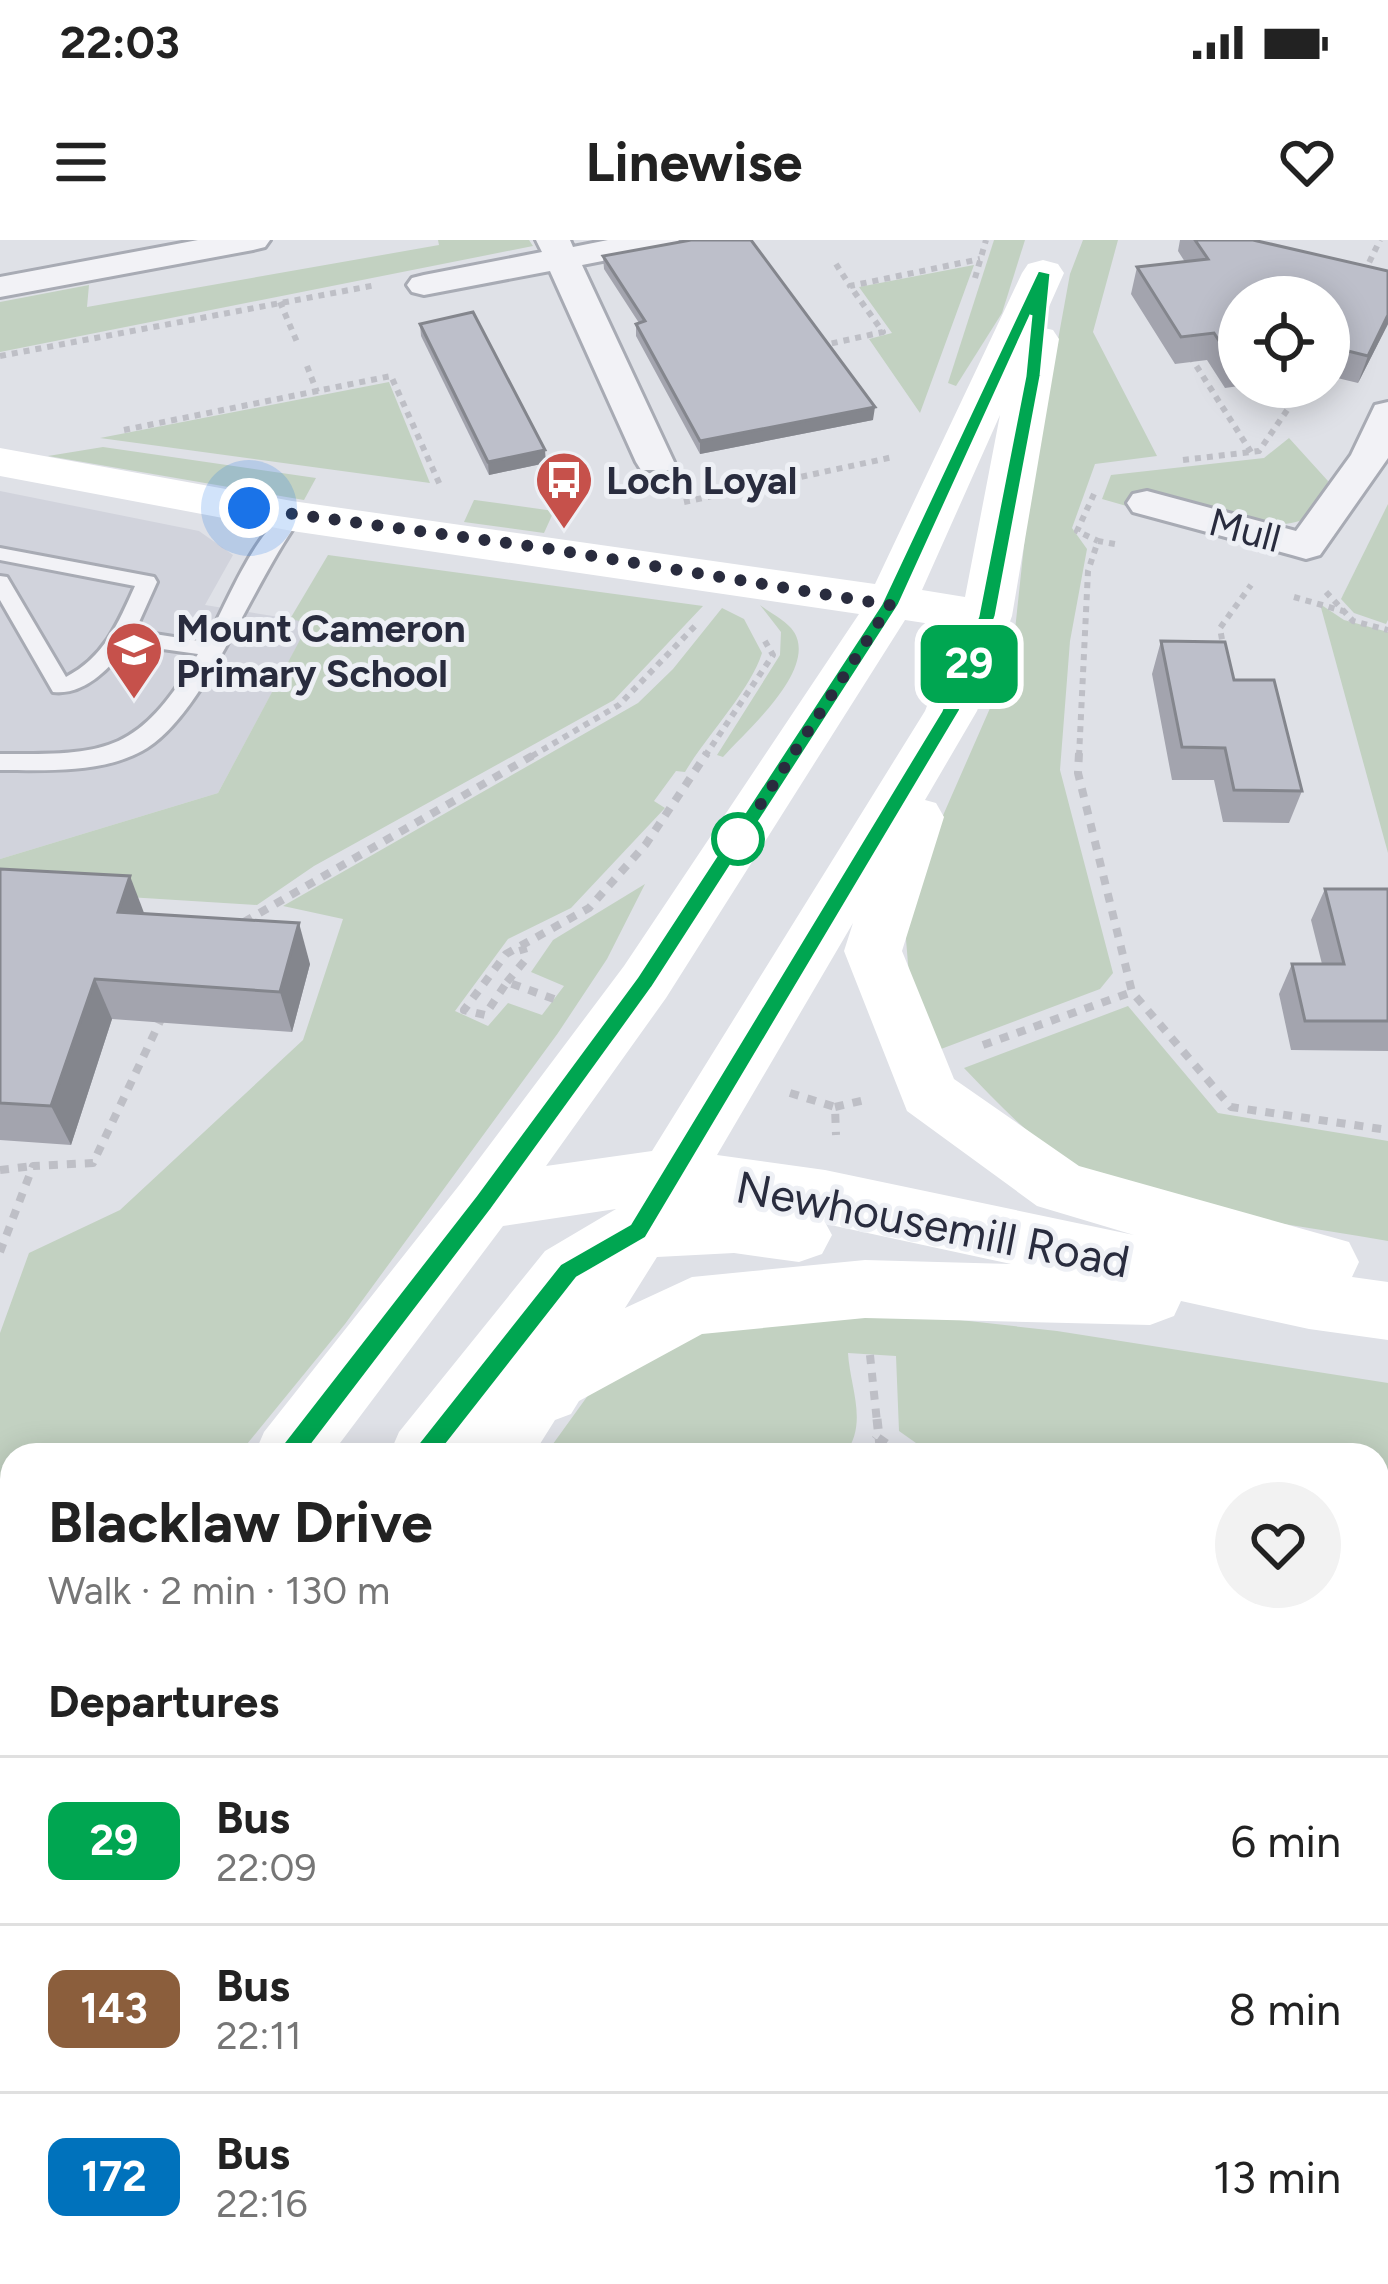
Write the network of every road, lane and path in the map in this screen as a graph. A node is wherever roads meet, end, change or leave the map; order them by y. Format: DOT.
graph roads {
  1 [pos="253,240"];
  2 [pos="662,240"];
  3 [pos="986,240"];
  4 [pos="1380,240"];
  5 [pos="558,249"];
  6 [pos="1046,257"];
  7 [pos="981,259"];
  8 [pos="836,264"];
  9 [pos="1362,276"];
  10 [pos="4,282"];
  11 [pos="424,285"];
  12 [pos="850,286"];
  13 [pos="969,296"];
  14 [pos="280,302"];
  15 [pos="296,342"];
  16 [pos="818,346"];
  17 [pos="1186,350"];
  18 [pos="0,356"];
  19 [pos="307,367"];
  20 [pos="317,392"];
  21 [pos="1388,412"];
  22 [pos="121,430"];
  23 [pos="1251,452"];
  24 [pos="898,456"];
  25 [pos="1379,458"];
  26 [pos="0,462"];
  27 [pos="655,462"];
  28 [pos="421,489"];
  29 [pos="1147,503"];
  30 [pos="675,504"];
  31 [pos="292,516"];
  32 [pos="1306,547"];
  33 [pos="0,554"];
  34 [pos="648,566"];
  35 [pos="0,582"];
  36 [pos="1251,584"];
  37 [pos="890,605"];
  38 [pos="987,616"];
  39 [pos="756,626"];
  40 [pos="1388,630"];
  41 [pos="122,636"];
  42 [pos="208,649"];
  43 [pos="1227,669"];
  44 [pos="951,711"];
  45 [pos="0,762"];
  46 [pos="233,929"];
  47 [pos="522,946"];
  48 [pos="507,982"];
  49 [pos="1132,992"];
  50 [pos="172,994"];
  51 [pos="554,999"];
  52 [pos="983,1045"];
  53 [pos="784,1090"];
  54 [pos="875,1098"];
  55 [pos="835,1107"];
  56 [pos="1388,1130"];
  57 [pos="837,1149"];
  58 [pos="33,1166"];
  59 [pos="0,1170"];
  60 [pos="484,1202"];
  61 [pos="655,1203"];
  62 [pos="0,1252"];
  63 [pos="1388,1280"];
  64 [pos="1096,1295"];
  65 [pos="1310,1300"];
  66 [pos="1388,1311"];
  67 [pos="870,1355"];
  68 [pos="877,1437"];
  69 [pos="298,1443"];
  70 [pos="433,1443"];
  71 [pos="505,1443"];
  72 [pos="507,1443"];
  73 [pos="872,1443"];
  74 [pos="878,1443"];
  75 [pos="885,1443"];
  1 -- 10 [label="street"];
  2 -- 5 [label="street"];
  3 -- 7 [label="path"];
  4 -- 9 [label="path"];
  5 -- 11 [label="street"];
  5 -- 27 [label="street"];
  6 -- 37 [label="street"];
  6 -- 38 [label="street"];
  7 -- 12 [label="path"];
  7 -- 13 [label="path"];
  8 -- 12 [label="path"];
  11 -- 14 [label="path"];
  12 -- 16 [label="path"];
  14 -- 15 [label="path"];
  14 -- 18 [label="path"];
  17 -- 23 [label="path"];
  19 -- 20 [label="path"];
  20 -- 22 [label="path"];
  20 -- 28 [label="path"];
  21 -- 25 [label="street, Mull"];
  24 -- 30 [label="path"];
  25 -- 32 [label="street, Mull"];
  26 -- 31 [label="street"];
  29 -- 32 [label="street, Mull"];
  29 -- 49 [label="path"];
  31 -- 34 [label="street"];
  31 -- 42 [label="lane"];
  32 -- 40 [label="path"];
  33 -- 41 [label="lane"];
  34 -- 37 [label="street"];
  34 -- 46 [label="path"];
  35 -- 41 [label="lane"];
  36 -- 43 [label="path"];
  37 -- 38 [label="street"];
  37 -- 60 [label="street"];
  38 -- 44 [label="street"];
  39 -- 47 [label="path"];
  41 -- 42 [label="lane"];
  42 -- 45 [label="lane"];
  44 -- 61 [label="street"];
  44 -- 63 [label="street, Newhousemill Road"];
  47 -- 48 [label="path"];
  47 -- 48 [label="path"];
  48 -- 51 [label="path"];
  49 -- 52 [label="path"];
  49 -- 56 [label="path"];
  50 -- 58 [label="path"];
  53 -- 55 [label="path"];
  54 -- 55 [label="path"];
  55 -- 57 [label="path"];
  58 -- 59 [label="path"];
  58 -- 62 [label="path"];
  60 -- 61 [label="street, Newhousemill Road"];
  60 -- 69 [label="street"];
  61 -- 64 [label="street, Newhousemill Road"];
  61 -- 65 [label="street, Newhousemill Road"];
  61 -- 70 [label="street"];
  61 -- 71 [label="street"];
  64 -- 65 [label="street, Newhousemill Road"];
  64 -- 72 [label="street, Newhousemill Road"];
  65 -- 66 [label="street, Newhousemill Road"];
  67 -- 68 [label="path"];
  68 -- 73 [label="path"];
  68 -- 74 [label="path"];
  68 -- 75 [label="path"];
}
